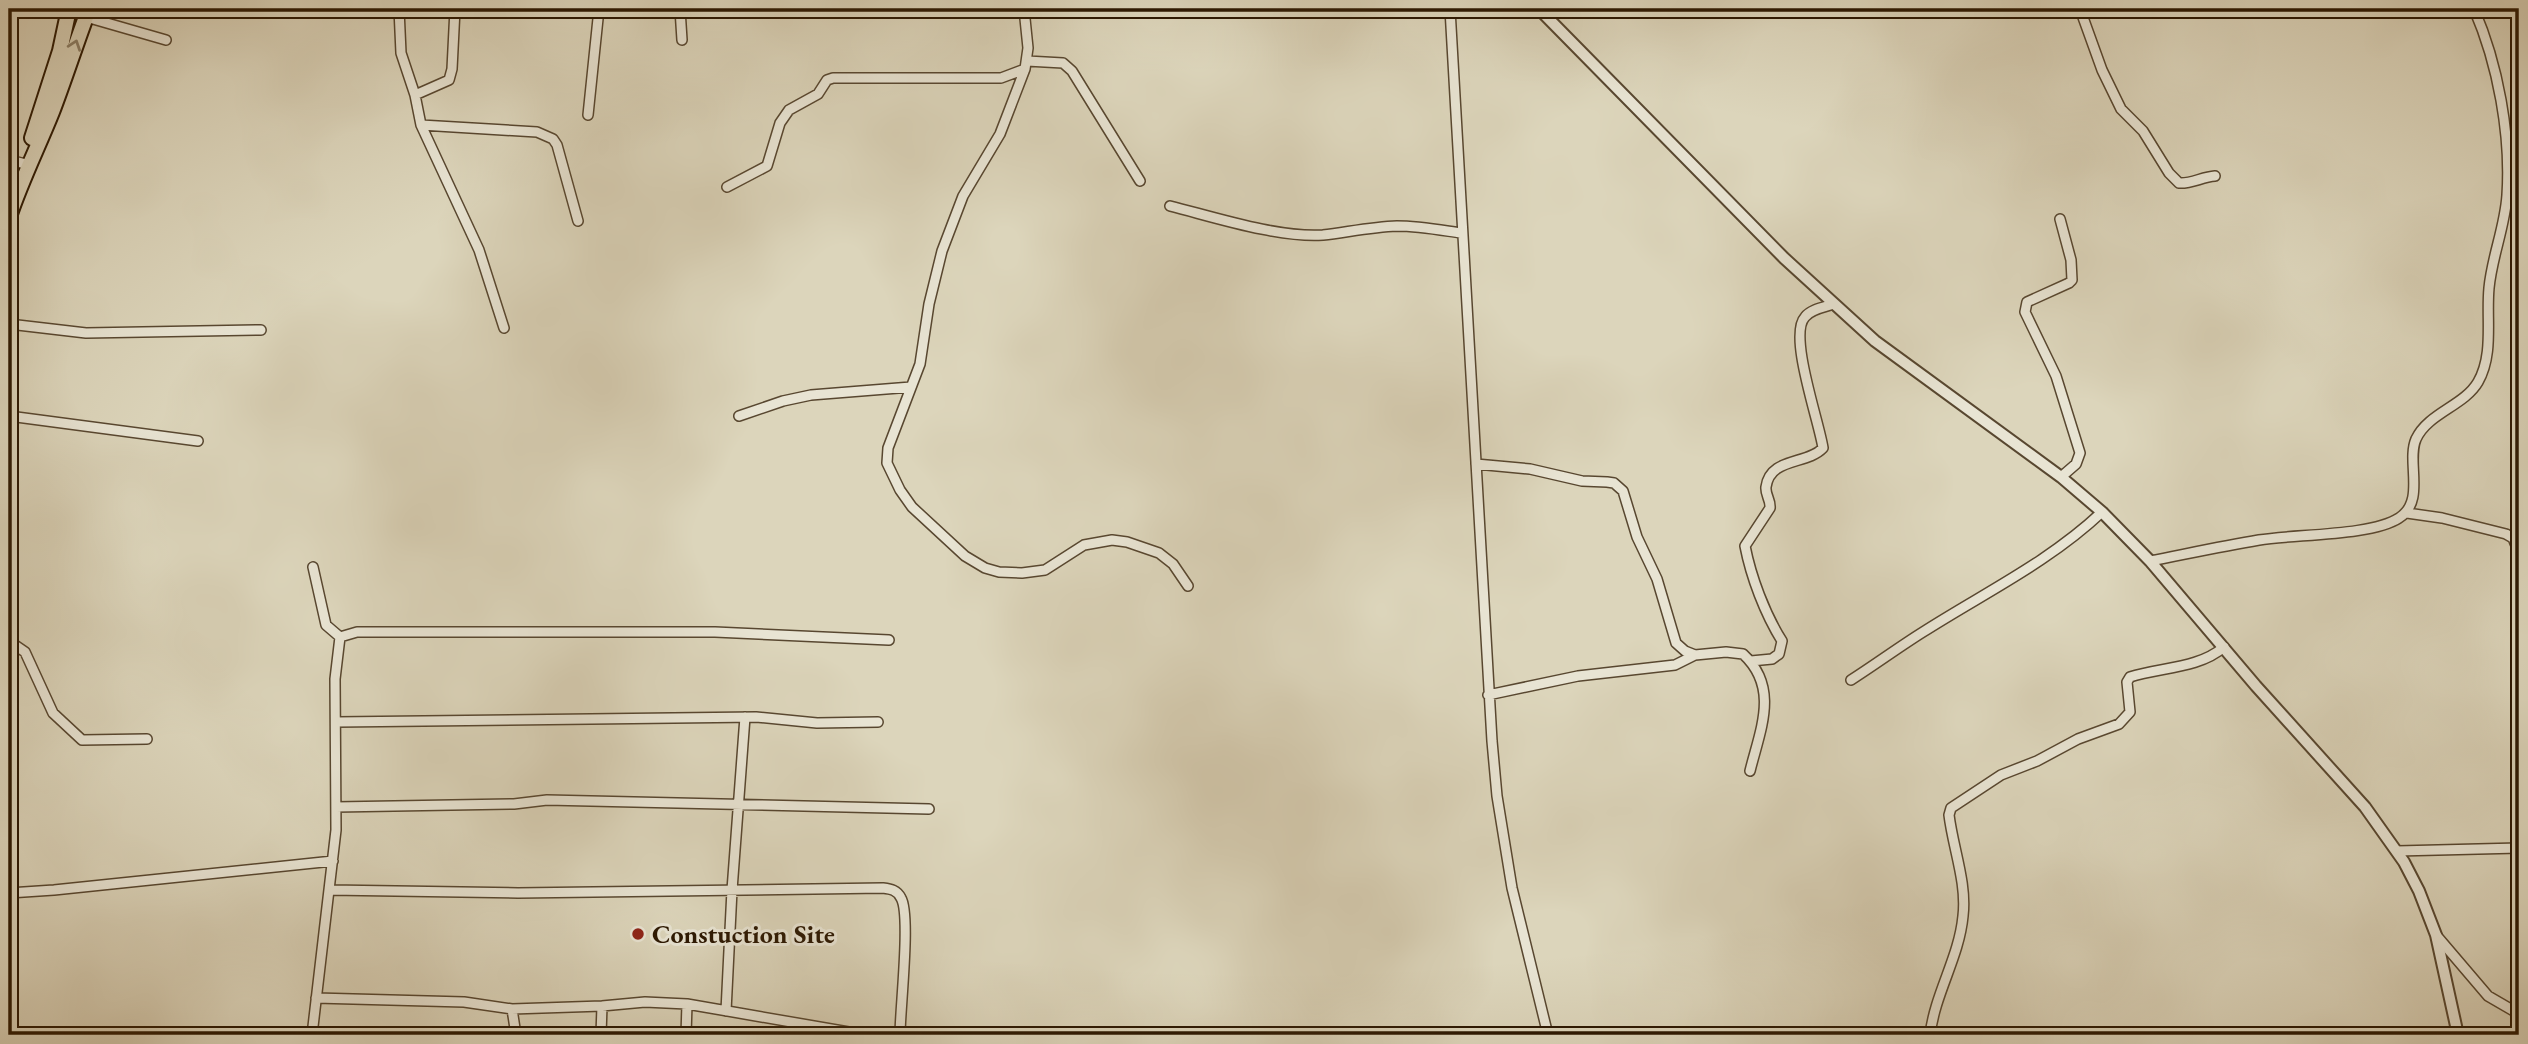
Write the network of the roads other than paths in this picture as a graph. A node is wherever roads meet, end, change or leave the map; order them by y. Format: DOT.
graph roads {
  1 [pos="69,9"];
  2 [pos="398,9"];
  3 [pos="455,9"];
  4 [pos="599,9"];
  5 [pos="680,9"];
  6 [pos="1024,9"];
  7 [pos="1450,9"];
  8 [pos="1539,9"];
  9 [pos="2080,9"];
  10 [pos="2474,9"];
  11 [pos="87,13"];
  12 [pos="166,40"];
  13 [pos="682,40"];
  14 [pos="1026,65"];
  15 [pos="415,95"];
  16 [pos="588,115"];
  17 [pos="421,125"];
  18 [pos="9,160"];
  19 [pos="26,168"];
  20 [pos="2215,176"];
  21 [pos="1140,181"];
  22 [pos="727,187"];
  23 [pos="1170,206"];
  24 [pos="9,217"];
  25 [pos="2060,219"];
  26 [pos="578,221"];
  27 [pos="1461,233"];
  28 [pos="1834,304"];
  29 [pos="9,324"];
  30 [pos="504,328"];
  31 [pos="261,330"];
  32 [pos="911,387"];
  33 [pos="9,416"];
  34 [pos="739,416"];
  35 [pos="198,440"];
  36 [pos="1476,464"];
  37 [pos="2061,477"];
  38 [pos="2102,512"];
  39 [pos="2407,513"];
  40 [pos="2519,553"];
  41 [pos="2150,561"];
  42 [pos="313,567"];
  43 [pos="1188,586"];
  44 [pos="340,637"];
  45 [pos="889,640"];
  46 [pos="9,641"];
  47 [pos="2224,647"];
  48 [pos="1695,655"];
  49 [pos="1751,661"];
  50 [pos="1852,680"];
  51 [pos="1488,695"];
  52 [pos="745,717"];
  53 [pos="337,722"];
  54 [pos="877,722"];
  55 [pos="146,739"];
  56 [pos="1750,771"];
  57 [pos="740,803"];
  58 [pos="337,807"];
  59 [pos="929,808"];
  60 [pos="2519,848"];
  61 [pos="2397,851"];
  62 [pos="333,861"];
  63 [pos="330,890"];
  64 [pos="732,890"];
  65 [pos="9,893"];
  66 [pos="2436,935"];
  67 [pos="316,998"];
  68 [pos="687,1004"];
  69 [pos="602,1006"];
  70 [pos="512,1009"];
  71 [pos="726,1011"];
  72 [pos="2519,1014"];
  73 [pos="312,1035"];
  74 [pos="516,1035"];
  75 [pos="601,1035"];
  76 [pos="686,1035"];
  77 [pos="866,1035"];
  78 [pos="900,1035"];
  79 [pos="1548,1035"];
  80 [pos="1930,1035"];
  81 [pos="2458,1035"];
  1 -- 19 [label="main road"];
  2 -- 15 [label="street"];
  3 -- 15 [label="street"];
  4 -- 16 [label="street"];
  5 -- 13 [label="street"];
  6 -- 14 [label="street"];
  7 -- 27 [label="street"];
  8 -- 28 [label="street"];
  9 -- 20 [label="street"];
  10 -- 39 [label="street"];
  11 -- 12 [label="street"];
  19 -- 11 [label="main road, one-way"];
  14 -- 21 [label="street"];
  14 -- 22 [label="street"];
  14 -- 32 [label="street"];
  15 -- 17 [label="street"];
  17 -- 26 [label="street"];
  17 -- 30 [label="street"];
  18 -- 19 [label="street"];
  19 -- 24 [label="main road"];
  23 -- 27 [label="street"];
  25 -- 37 [label="street"];
  27 -- 36 [label="street"];
  28 -- 37 [label="street"];
  28 -- 49 [label="street"];
  29 -- 31 [label="street"];
  32 -- 34 [label="street"];
  32 -- 43 [label="street"];
  33 -- 35 [label="street"];
  36 -- 48 [label="street"];
  36 -- 51 [label="street"];
  37 -- 38 [label="street"];
  38 -- 41 [label="street"];
  38 -- 50 [label="street"];
  39 -- 40 [label="street"];
  39 -- 41 [label="street"];
  41 -- 47 [label="street"];
  42 -- 44 [label="street"];
  44 -- 45 [label="street"];
  44 -- 53 [label="street"];
  46 -- 55 [label="street"];
  47 -- 61 [label="street"];
  47 -- 80 [label="street"];
  48 -- 49 [label="street"];
  48 -- 51 [label="street"];
  49 -- 56 [label="street"];
  51 -- 79 [label="street"];
  52 -- 53 [label="street"];
  52 -- 54 [label="street"];
  52 -- 57 [label="street"];
  53 -- 58 [label="street"];
  57 -- 58 [label="street"];
  57 -- 59 [label="street"];
  57 -- 64 [label="street"];
  58 -- 62 [label="street"];
  60 -- 61 [label="street"];
  61 -- 66 [label="street"];
  62 -- 63 [label="street"];
  62 -- 65 [label="street"];
  63 -- 64 [label="street"];
  63 -- 67 [label="street"];
  64 -- 71 [label="street"];
  64 -- 78 [label="street"];
  66 -- 72 [label="street"];
  66 -- 81 [label="street"];
  67 -- 70 [label="street"];
  67 -- 73 [label="street"];
  68 -- 69 [label="street"];
  68 -- 71 [label="street"];
  68 -- 76 [label="street"];
  69 -- 70 [label="street"];
  69 -- 75 [label="street"];
  70 -- 74 [label="street"];
  71 -- 77 [label="street"];
}
